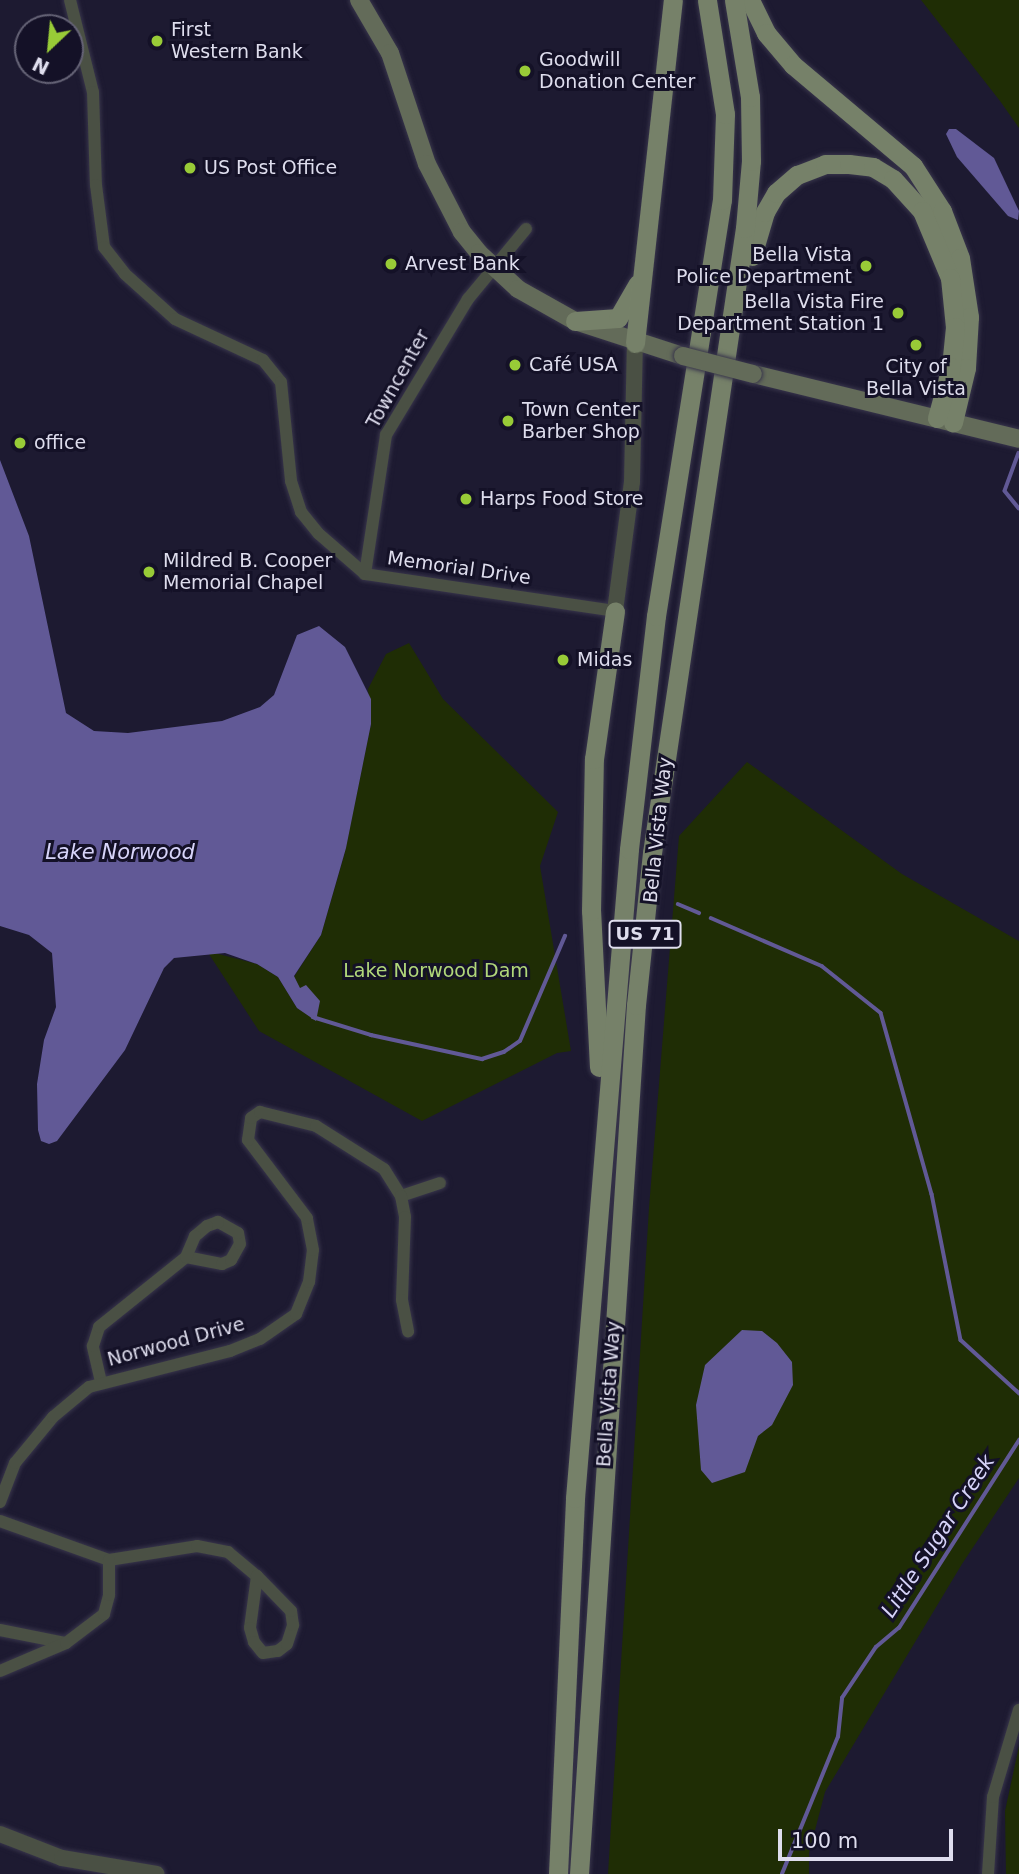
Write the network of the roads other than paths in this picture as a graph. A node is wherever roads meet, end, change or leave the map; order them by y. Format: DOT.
graph roads {
  1 [pos="70,0"];
  2 [pos="359,0"];
  3 [pos="673,0"];
  4 [pos="707,0"];
  5 [pos="734,0"];
  6 [pos="750,0"];
  7 [pos="526,229"];
  8 [pos="495,269"];
  9 [pos="643,270"];
  10 [pos="575,321"];
  11 [pos="635,343"];
  12 [pos="945,420"];
  13 [pos="714,438"];
  14 [pos="1019,439"];
  15 [pos="365,574"];
  16 [pos="615,611"];
  17 [pos="602,1139"];
  18 [pos="440,1183"];
  19 [pos="401,1196"];
  20 [pos="186,1258"];
  21 [pos="408,1331"];
  22 [pos="101,1382"];
  23 [pos="0,1502"];
  24 [pos="0,1521"];
  25 [pos="109,1559"];
  26 [pos="257,1576"];
  27 [pos="0,1630"];
  28 [pos="66,1643"];
  29 [pos="0,1671"];
  30 [pos="1019,1710"];
  31 [pos="0,1833"];
  32 [pos="157,1874"];
  33 [pos="558,1874"];
  34 [pos="579,1874"];
  35 [pos="988,1874"];
  1 -- 15 [label="street, Memorial Drive"];
  2 -- 8 [label="main road"];
  3 -- 9 [label="main road"];
  4 -- 17 [label="main road, Bella Vista Way / US 71"];
  5 -- 13 [label="main road, Bella Vista Way / US 71"];
  6 -- 12 [label="main road"];
  7 -- 8 [label="street, Towncenter"];
  8 -- 10 [label="main road"];
  8 -- 15 [label="street, Towncenter"];
  9 -- 10 [label="main road"];
  9 -- 11 [label="main road"];
  10 -- 11 [label="main road"];
  11 -- 12 [label="main road, bridge"];
  11 -- 16 [label="street"];
  12 -- 13 [label="main road"];
  12 -- 14 [label="main road"];
  13 -- 34 [label="main road, Bella Vista Way / US 71"];
  15 -- 16 [label="street, Memorial Drive"];
  16 -- 17 [label="main road"];
  17 -- 33 [label="main road, Bella Vista Way / US 71"];
  18 -- 19 [label="street"];
  19 -- 21 [label="street"];
  19 -- 22 [label="street, Norwood Drive"];
  20 -- 22 [label="street"];
  22 -- 23 [label="street, Norwood Drive"];
  24 -- 25 [label="street"];
  25 -- 26 [label="street"];
  25 -- 28 [label="street"];
  26 -- 26 [label="street"];
  27 -- 28 [label="street"];
  28 -- 29 [label="street"];
  30 -- 35 [label="street"];
  31 -- 32 [label="street"];
}
